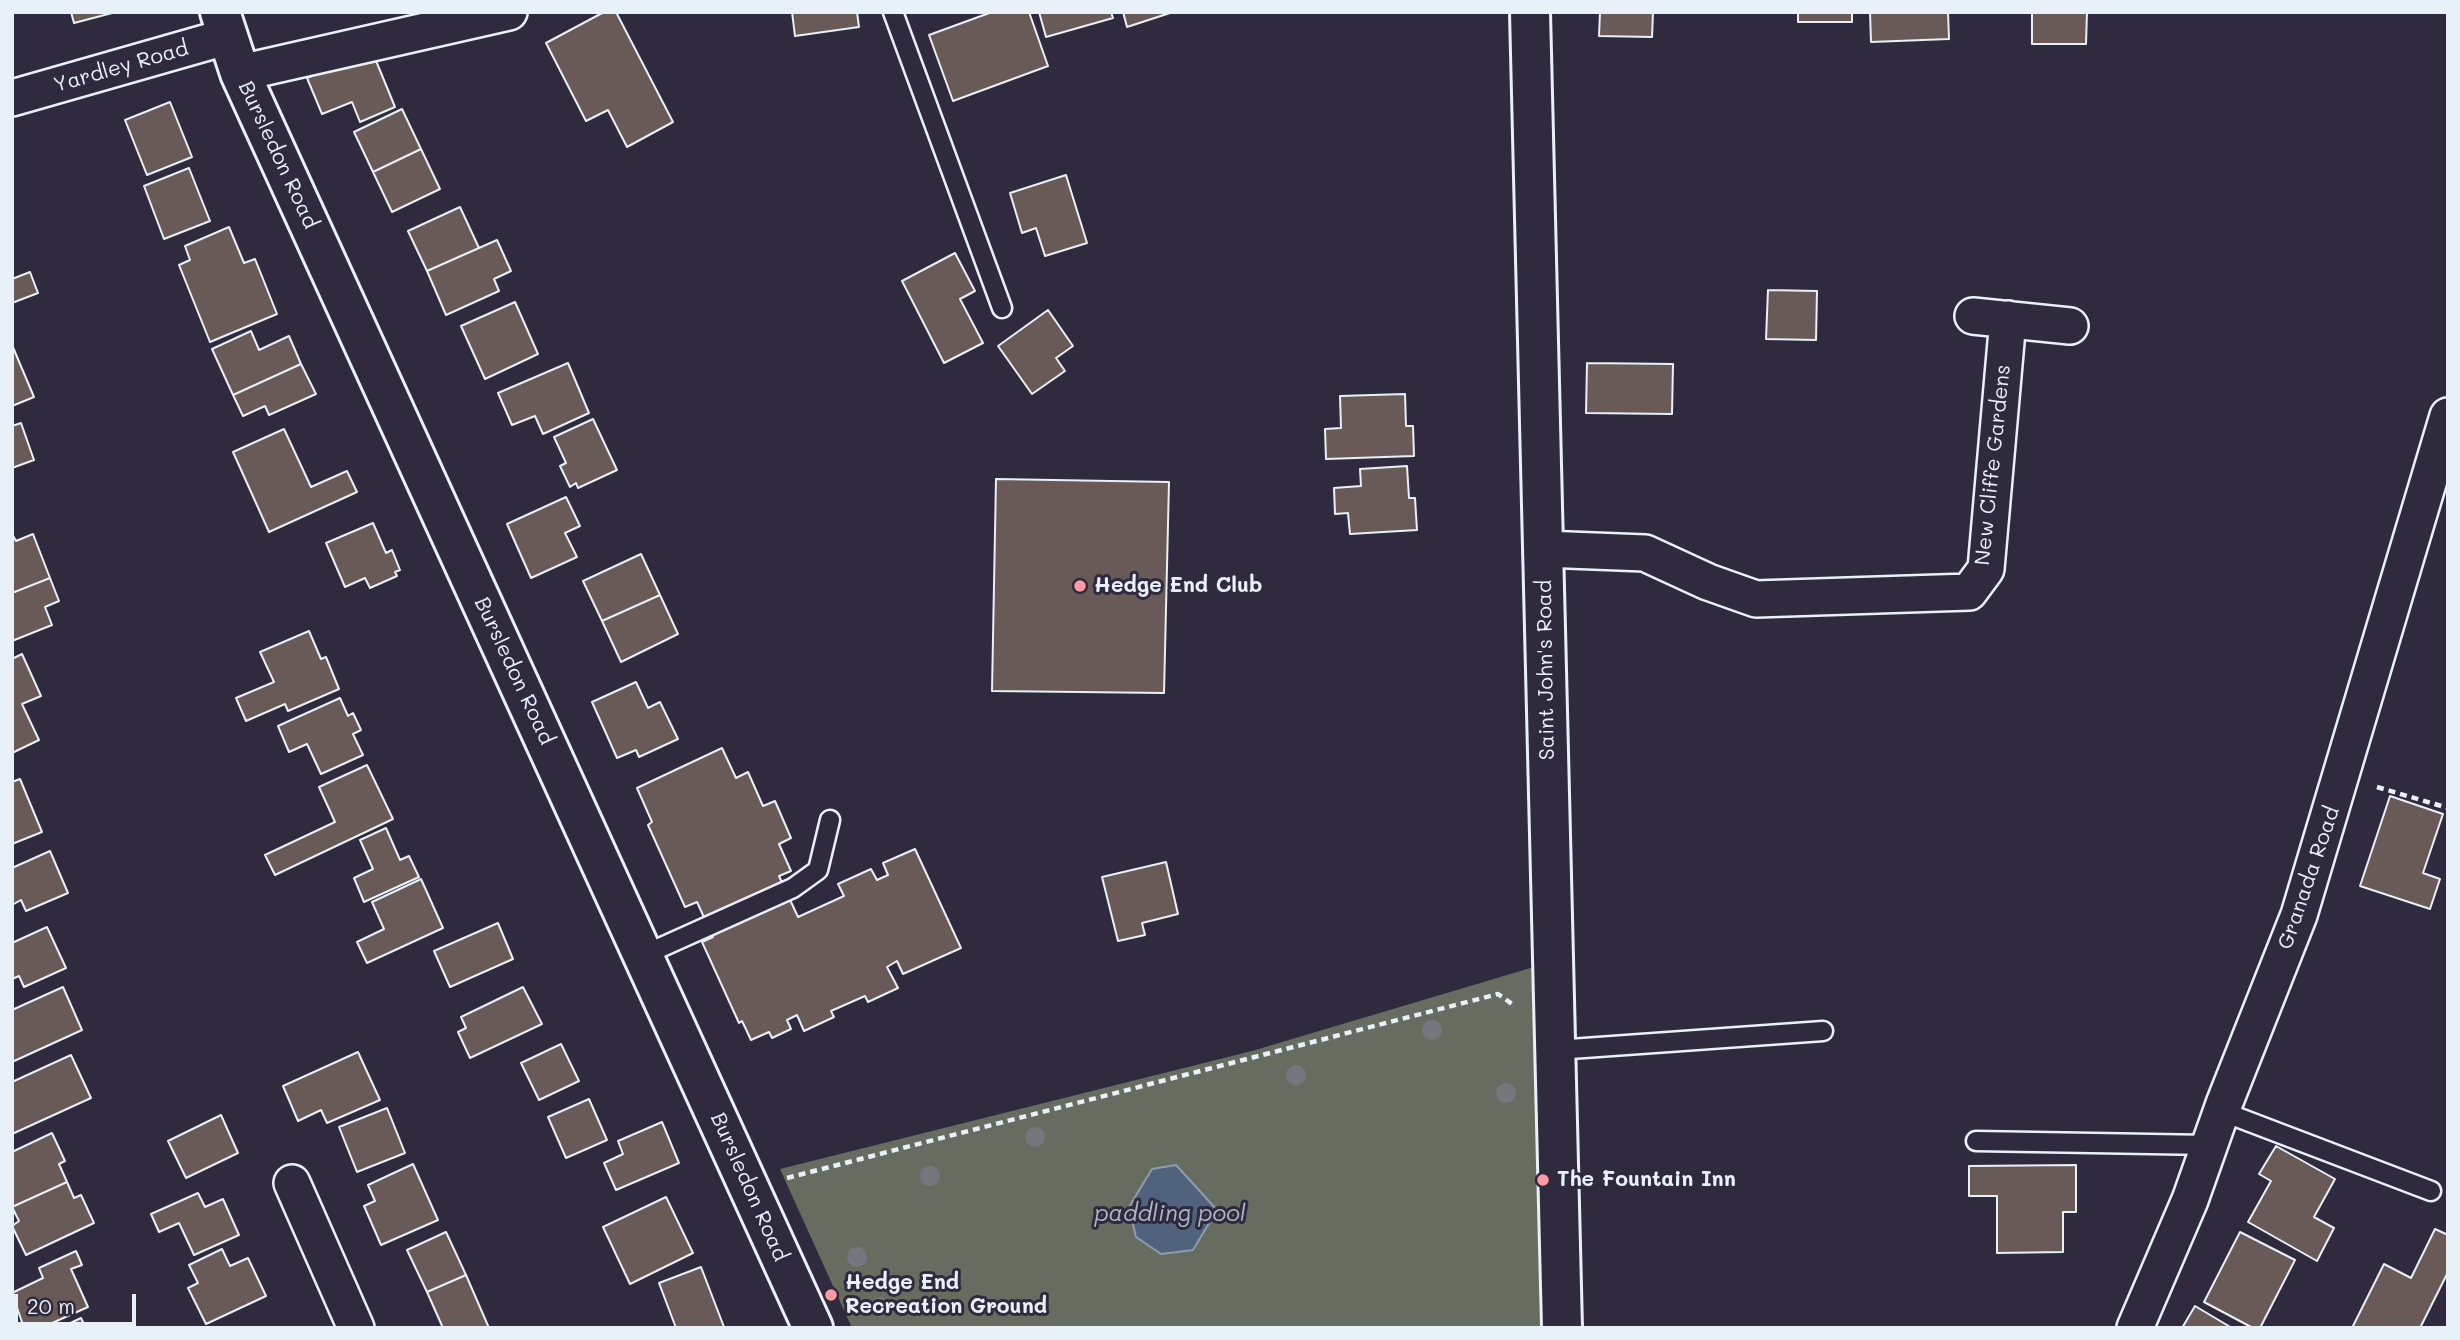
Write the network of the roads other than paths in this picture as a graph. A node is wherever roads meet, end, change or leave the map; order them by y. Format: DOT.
graph roads {
  1 [pos="509,12"];
  2 [pos="892,12"];
  3 [pos="1530,12"];
  4 [pos="225,24"];
  5 [pos="240,73"];
  6 [pos="12,98"];
  7 [pos="1002,308"];
  8 [pos="1973,316"];
  9 [pos="2008,319"];
  10 [pos="2070,326"];
  11 [pos="2448,416"];
  12 [pos="1543,549"];
  13 [pos="830,820"];
  14 [pos="644,956"];
  15 [pos="1823,1031"];
  16 [pos="1555,1037"];
  17 [pos="2221,1111"];
  18 [pos="1976,1141"];
  19 [pos="2209,1144"];
  20 [pos="292,1183"];
  21 [pos="2431,1191"];
  22 [pos="356,1328"];
  23 [pos="813,1328"];
  24 [pos="1562,1328"];
  25 [pos="2135,1328"];
  1 -- 5 [label="street"];
  2 -- 7 [label="lane"];
  3 -- 12 [label="street, Saint John's Road"];
  4 -- 5 [label="street, Bursledon Road"];
  4 -- 6 [label="street, Yardley Road"];
  5 -- 14 [label="street, Bursledon Road"];
  8 -- 9 [label="street"];
  9 -- 10 [label="street"];
  9 -- 12 [label="street, New Cliffe Gardens"];
  11 -- 17 [label="street, Granada Road"];
  12 -- 16 [label="street, Saint John's Road"];
  13 -- 14 [label="lane"];
  14 -- 23 [label="street, Bursledon Road"];
  15 -- 16 [label="lane"];
  16 -- 24 [label="street, Saint John's Road"];
  17 -- 19 [label="street, Granada Road"];
  17 -- 21 [label="lane"];
  18 -- 19 [label="lane"];
  19 -- 25 [label="street, Granada Road"];
  20 -- 22 [label="street"];
}
